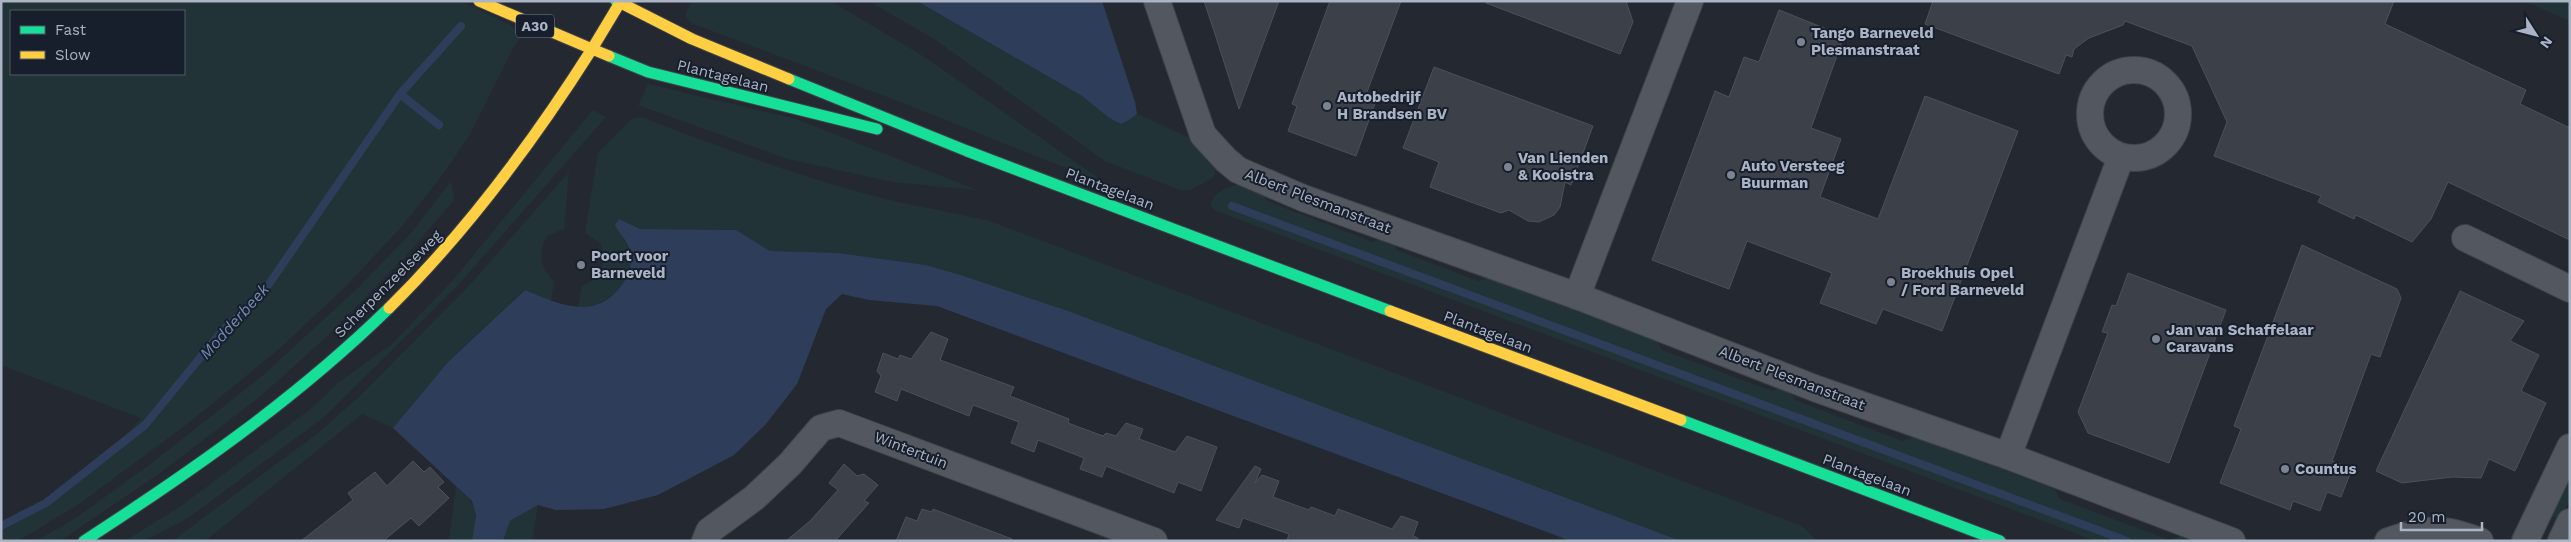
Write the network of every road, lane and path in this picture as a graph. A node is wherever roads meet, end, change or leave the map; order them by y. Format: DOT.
graph roads {
  1 [pos="479,1"];
  2 [pos="1157,1"];
  3 [pos="1690,1"];
  4 [pos="1702,1"];
  5 [pos="1712,1"];
  6 [pos="620,2"];
  7 [pos="592,49"];
  8 [pos="967,151"];
  9 [pos="2121,157"];
  10 [pos="2465,238"];
  11 [pos="2570,289"];
  12 [pos="1577,296"];
  13 [pos="2570,448"];
  14 [pos="2008,456"];
  15 [pos="2570,522"];
  16 [pos="84,541"];
  17 [pos="705,541"];
  18 [pos="1154,541"];
  19 [pos="2000,541"];
  20 [pos="2232,541"];
  21 [pos="2388,541"];
  22 [pos="2480,541"];
  23 [pos="2525,541"];
  24 [pos="2561,541"];
  1 -- 7 [label="main road, A30"];
  2 -- 12 [label="street, Albert Plesmanstraat"];
  3 -- 12 [label="street"];
  4 -- 5 [label="street"];
  6 -- 7 [label="main road, Scherpenzeelseweg"];
  6 -- 8 [label="main road, Plantagelaan"];
  7 -- 8 [label="main road, Plantagelaan"];
  7 -- 16 [label="main road, Scherpenzeelseweg"];
  8 -- 19 [label="main road, Plantagelaan"];
  9 -- 14 [label="street"];
  10 -- 11 [label="street"];
  12 -- 14 [label="street, Albert Plesmanstraat"];
  13 -- 23 [label="street"];
  14 -- 20 [label="street, Albert Plesmanstraat"];
  15 -- 24 [label="street"];
  17 -- 18 [label="street, Wintertuin"];
  21 -- 22 [label="street"];
}
